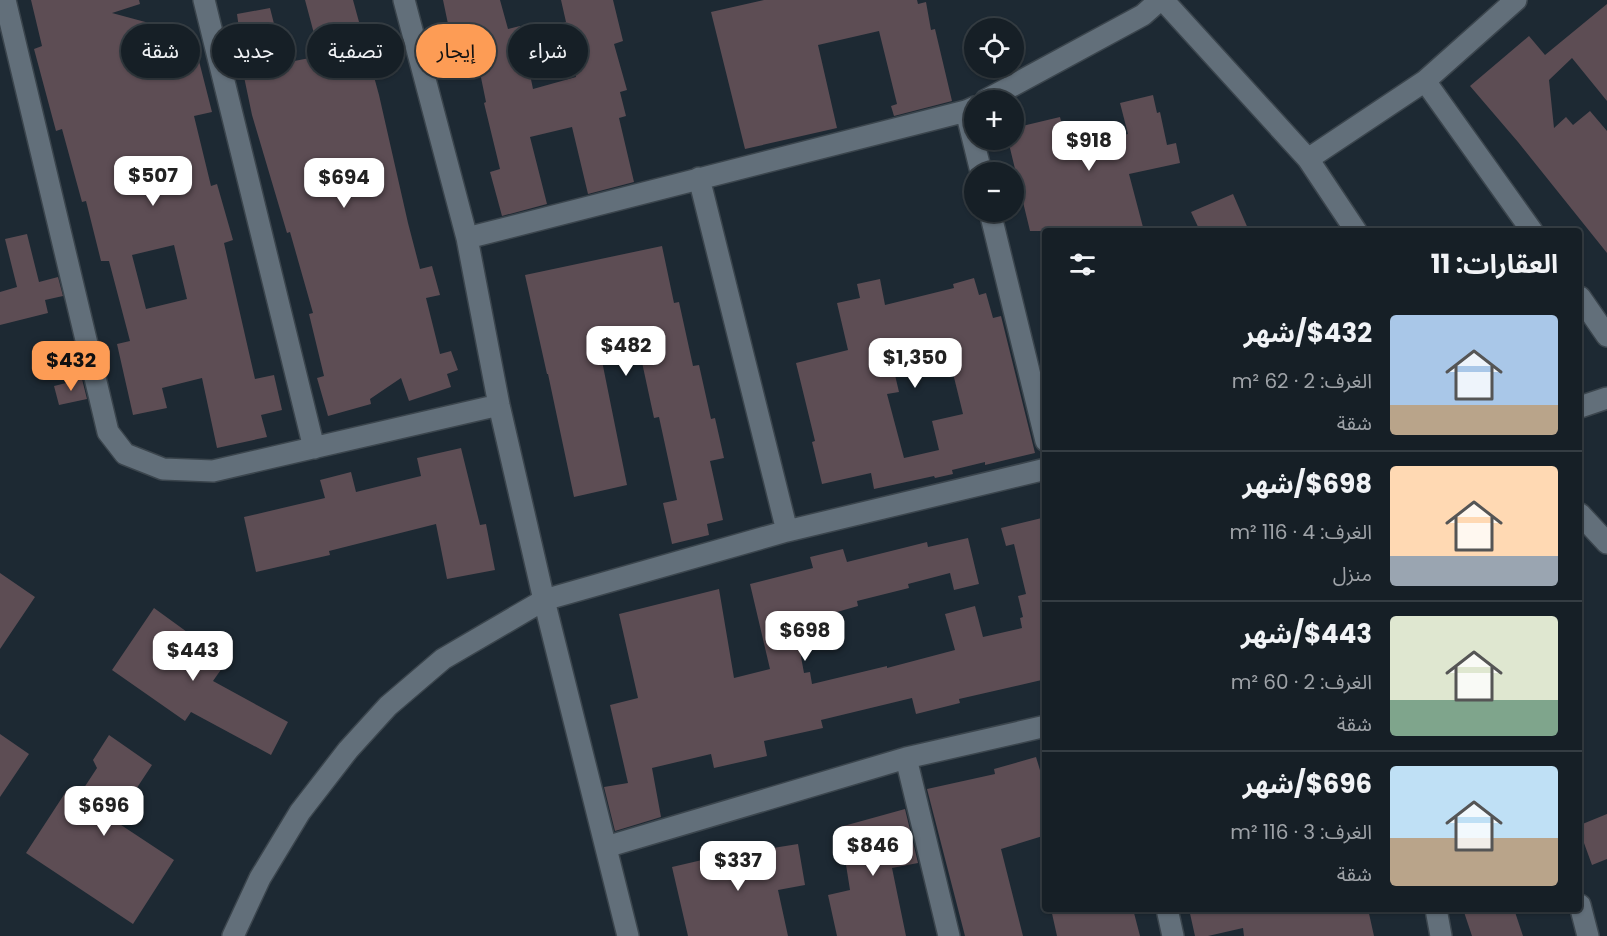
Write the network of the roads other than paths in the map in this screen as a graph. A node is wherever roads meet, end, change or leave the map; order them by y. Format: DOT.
graph roads {
  1 [pos="5,0"];
  2 [pos="204,0"];
  3 [pos="404,0"];
  4 [pos="1161,0"];
  5 [pos="1516,0"];
  6 [pos="1425,81"];
  7 [pos="1004,90"];
  8 [pos="964,111"];
  9 [pos="1308,159"];
  10 [pos="699,178"];
  11 [pos="992,222"];
  12 [pos="1354,228"];
  13 [pos="1530,228"];
  14 [pos="467,238"];
  15 [pos="1582,300"];
  16 [pos="1607,336"];
  17 [pos="1607,398"];
  18 [pos="499,405"];
  19 [pos="1582,405"];
  20 [pos="1042,425"];
  21 [pos="314,448"];
  22 [pos="1042,470"];
  23 [pos="1582,516"];
  24 [pos="787,531"];
  25 [pos="1607,543"];
  26 [pos="544,600"];
  27 [pos="1042,727"];
  28 [pos="906,758"];
  29 [pos="606,846"];
  30 [pos="1168,912"];
  31 [pos="1437,912"];
  32 [pos="1582,912"];
  33 [pos="233,936"];
  34 [pos="628,936"];
  35 [pos="949,936"];
  36 [pos="1173,936"];
  37 [pos="1441,936"];
  38 [pos="1588,936"];
  1 -- 21 [label="street"];
  2 -- 21 [label="street"];
  3 -- 14 [label="street"];
  4 -- 7 [label="street"];
  4 -- 9 [label="street"];
  5 -- 6 [label="street"];
  6 -- 9 [label="street"];
  6 -- 13 [label="street"];
  8 -- 10 [label="street"];
  9 -- 12 [label="street"];
  10 -- 14 [label="street"];
  10 -- 24 [label="street"];
  11 -- 20 [label="street"];
  14 -- 18 [label="street"];
  15 -- 16 [label="street"];
  17 -- 19 [label="street"];
  18 -- 21 [label="street"];
  18 -- 26 [label="street"];
  22 -- 24 [label="street"];
  23 -- 25 [label="street"];
  24 -- 26 [label="street"];
  26 -- 29 [label="street"];
  26 -- 33 [label="street"];
  27 -- 28 [label="street"];
  28 -- 29 [label="street"];
  28 -- 35 [label="street"];
  29 -- 34 [label="street"];
  30 -- 36 [label="street"];
  31 -- 37 [label="street"];
  32 -- 38 [label="street"];
}
